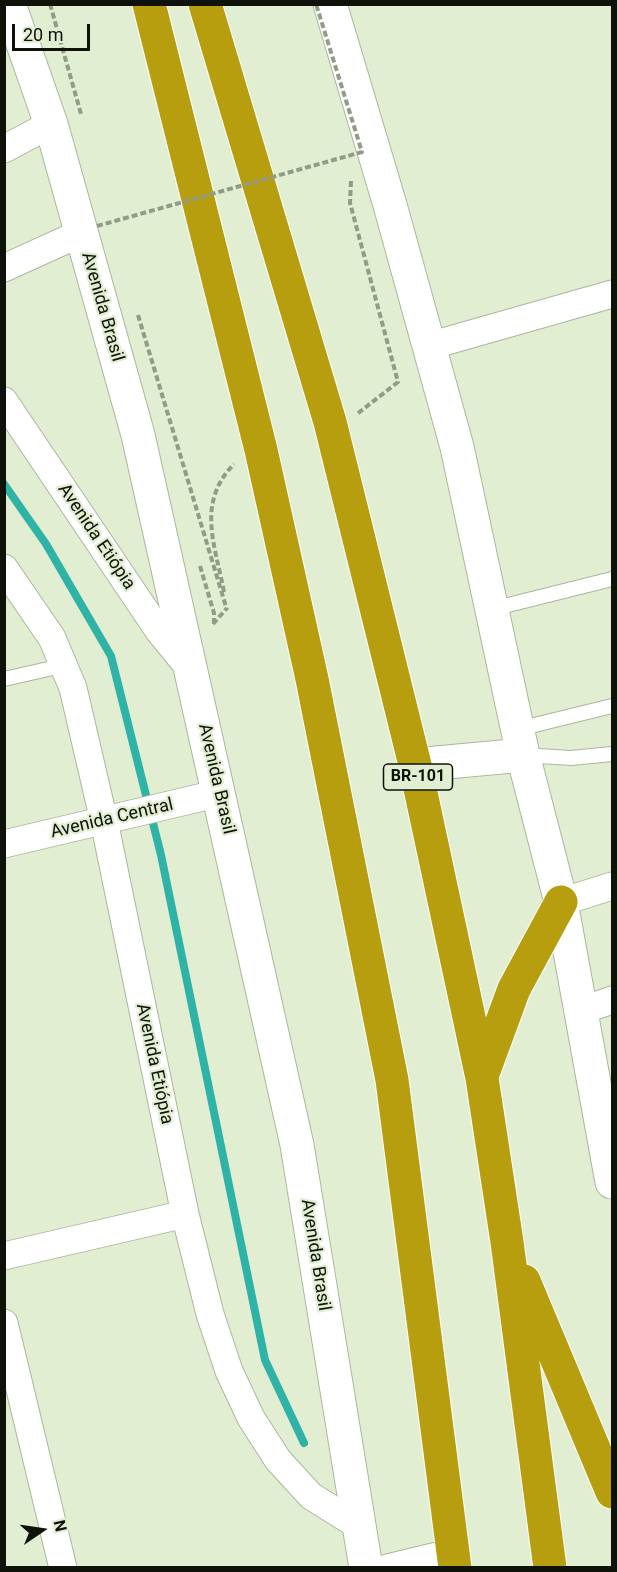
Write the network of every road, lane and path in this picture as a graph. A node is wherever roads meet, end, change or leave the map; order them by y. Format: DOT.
graph roads {
  1 [pos="50,4"];
  2 [pos="149,4"];
  3 [pos="206,4"];
  4 [pos="316,4"];
  5 [pos="330,4"];
  6 [pos="9,16"];
  7 [pos="51,124"];
  8 [pos="84,124"];
  9 [pos="4,149"];
  10 [pos="352,175"];
  11 [pos="109,214"];
  12 [pos="112,226"];
  13 [pos="89,229"];
  14 [pos="4,268"];
  15 [pos="612,294"];
  16 [pos="135,305"];
  17 [pos="429,346"];
  18 [pos="4,401"];
  19 [pos="330,422"];
  20 [pos="261,450"];
  21 [pos="4,568"];
  22 [pos="612,579"];
  23 [pos="492,609"];
  24 [pos="227,610"];
  25 [pos="214,613"];
  26 [pos="214,624"];
  27 [pos="183,633"];
  28 [pos="66,665"];
  29 [pos="191,670"];
  30 [pos="4,679"];
  31 [pos="612,706"];
  32 [pos="520,742"];
  33 [pos="612,758"];
  34 [pos="415,765"];
  35 [pos="204,797"];
  36 [pos="104,821"];
  37 [pos="4,844"];
  38 [pos="612,886"];
  39 [pos="561,902"];
  40 [pos="598,1005"];
  41 [pos="482,1078"];
  42 [pos="612,1182"];
  43 [pos="185,1214"];
  44 [pos="507,1242"];
  45 [pos="4,1256"];
  46 [pos="4,1323"];
  47 [pos="612,1492"];
  48 [pos="359,1526"];
  49 [pos="454,1560"];
  50 [pos="63,1568"];
  51 [pos="366,1568"];
  52 [pos="387,1568"];
  53 [pos="550,1568"];
  1 -- 8 [label="path"];
  2 -- 20 [label="highway"];
  3 -- 19 [label="highway, BR-101"];
  4 -- 13 [label="path, bridge"];
  5 -- 17 [label="street"];
  6 -- 7 [label="street, Avenida Brasil"];
  7 -- 9 [label="street"];
  7 -- 13 [label="street, Avenida Brasil"];
  10 -- 19 [label="path"];
  11 -- 12 [label="path"];
  13 -- 14 [label="street"];
  13 -- 27 [label="street, Avenida Brasil"];
  15 -- 17 [label="street"];
  16 -- 24 [label="path"];
  17 -- 23 [label="street"];
  18 -- 29 [label="street, Avenida Etiópia"];
  19 -- 34 [label="highway, BR-101"];
  20 -- 24 [label="path"];
  20 -- 49 [label="highway"];
  21 -- 28 [label="street, Avenida Etiópia"];
  22 -- 23 [label="lane"];
  23 -- 32 [label="street"];
  24 -- 26 [label="path"];
  25 -- 26 [label="path"];
  26 -- 27 [label="path"];
  27 -- 29 [label="street, Avenida Brasil"];
  28 -- 30 [label="lane"];
  28 -- 36 [label="street, Avenida Etiópia"];
  29 -- 35 [label="street, Avenida Brasil"];
  31 -- 32 [label="lane"];
  32 -- 33 [label="lane"];
  32 -- 34 [label="street"];
  32 -- 39 [label="street"];
  34 -- 41 [label="highway, BR-101"];
  35 -- 36 [label="street, Avenida Central"];
  35 -- 48 [label="street, Avenida Brasil"];
  36 -- 37 [label="street, Avenida Central"];
  36 -- 43 [label="street, Avenida Etiópia"];
  38 -- 39 [label="street"];
  39 -- 40 [label="street"];
  39 -- 41 [label="highway"];
  40 -- 42 [label="street"];
  41 -- 44 [label="highway, BR-101"];
  43 -- 45 [label="street"];
  43 -- 48 [label="street, Avenida Etiópia"];
  44 -- 47 [label="highway"];
  44 -- 53 [label="highway, BR-101"];
  46 -- 50 [label="street"];
  48 -- 51 [label="street, Avenida Brasil"];
  49 -- 52 [label="street"];
}
